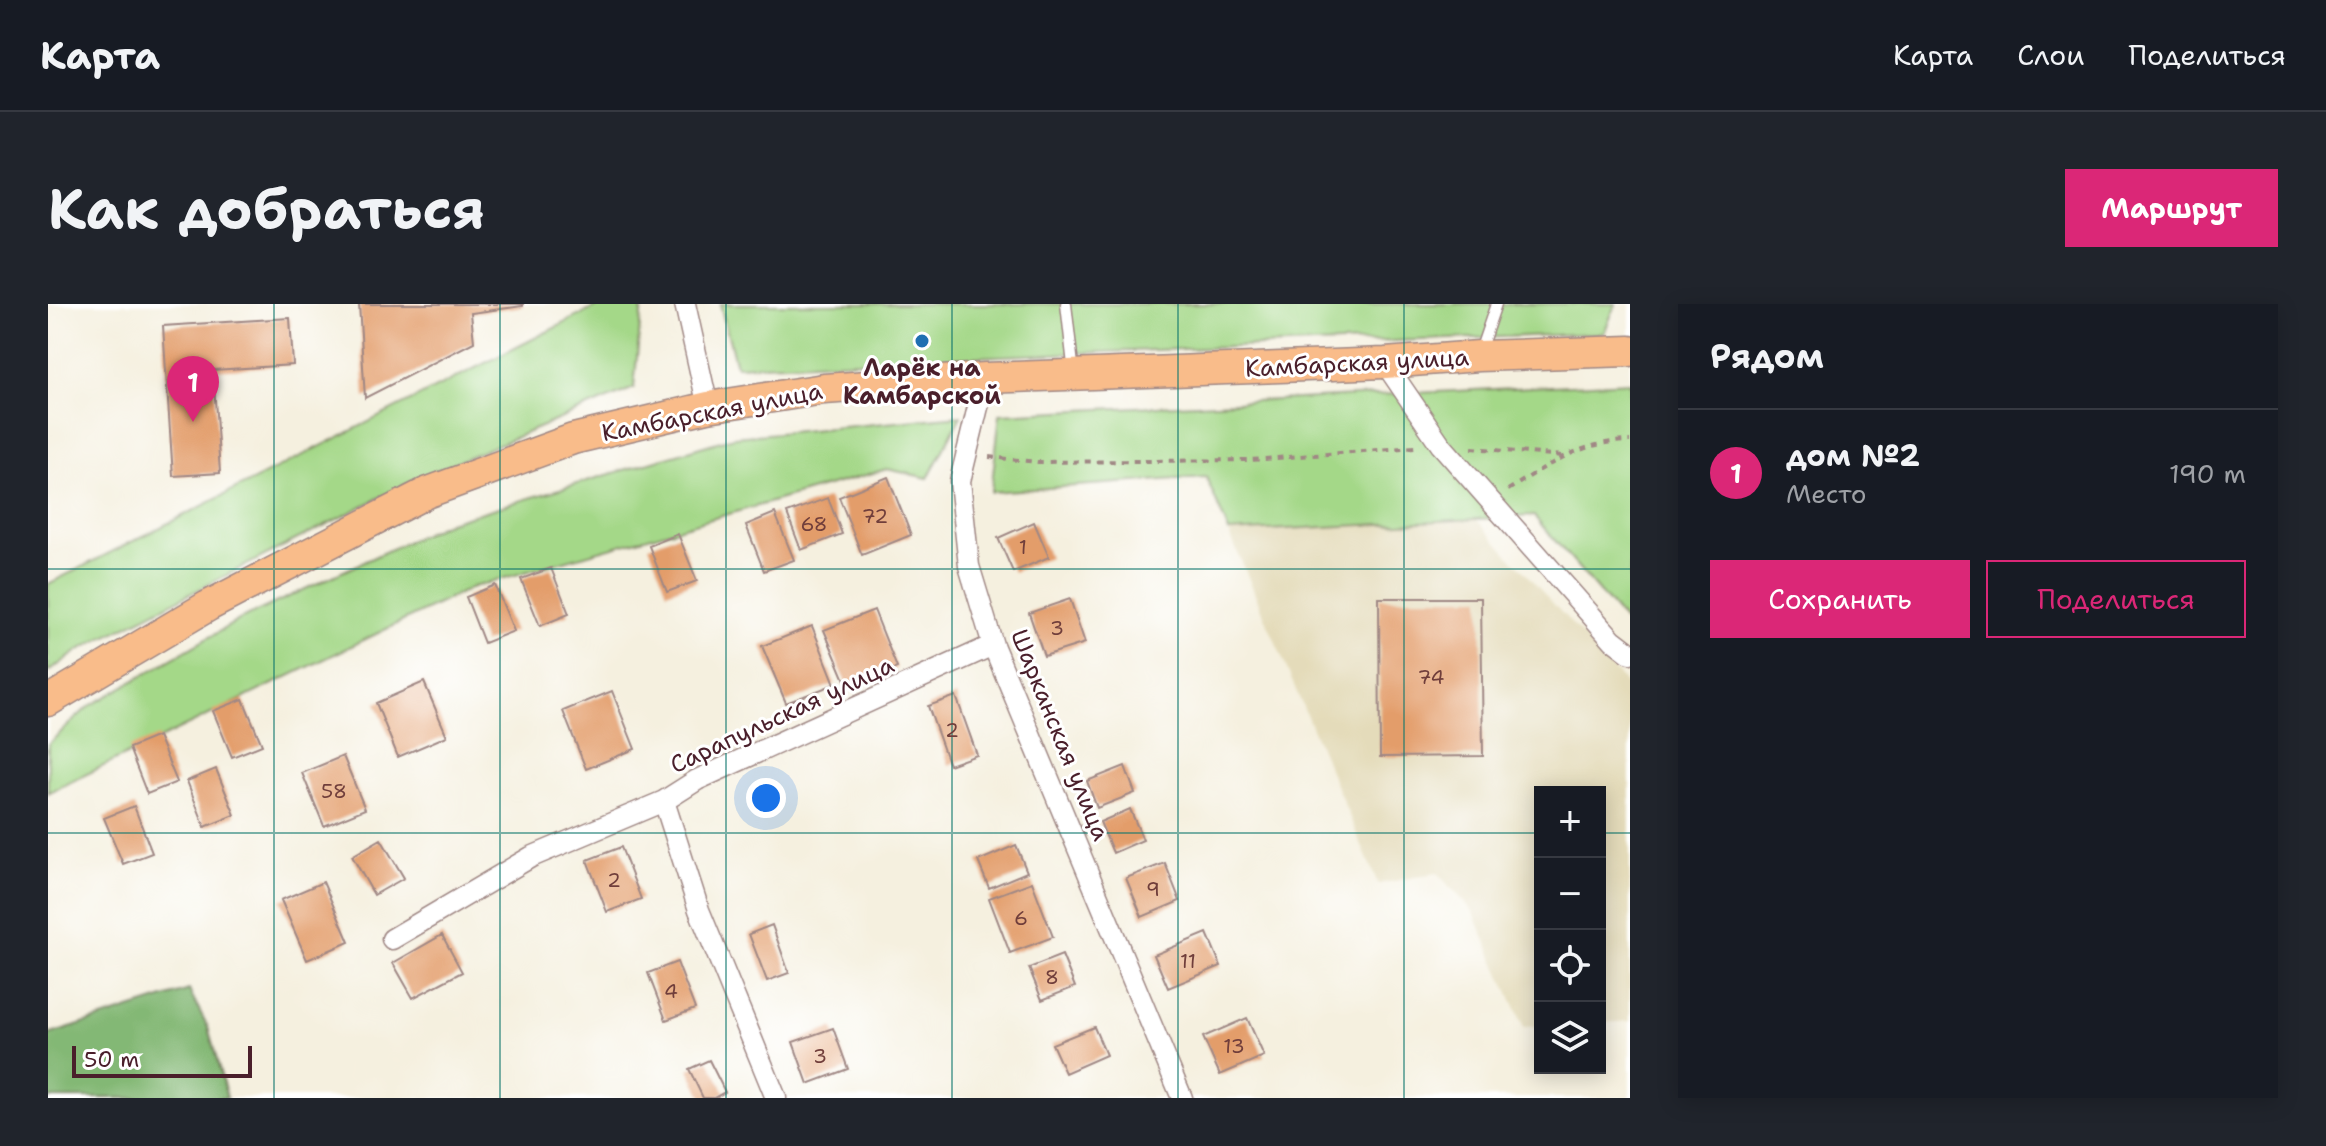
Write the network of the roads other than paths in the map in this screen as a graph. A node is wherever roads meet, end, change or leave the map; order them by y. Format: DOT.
graph roads {
  1 [pos="685,304"];
  2 [pos="1066,304"];
  3 [pos="1496,304"];
  4 [pos="1630,351"];
  5 [pos="1479,356"];
  6 [pos="1385,363"];
  7 [pos="1074,375"];
  8 [pos="985,378"];
  9 [pos="708,407"];
  10 [pos="993,645"];
  11 [pos="1630,653"];
  12 [pos="48,701"];
  13 [pos="664,801"];
  14 [pos="392,939"];
  15 [pos="776,1098"];
  16 [pos="1182,1098"];
  1 -- 9 [label="street"];
  2 -- 7 [label="lane"];
  3 -- 5 [label="lane"];
  4 -- 5 [label="main road, Камбарская улица"];
  5 -- 6 [label="main road, Камбарская улица"];
  6 -- 7 [label="main road, Камбарская улица"];
  6 -- 11 [label="street"];
  7 -- 8 [label="main road, Камбарская улица"];
  8 -- 9 [label="main road, Камбарская улица"];
  8 -- 10 [label="street, Шарканская улица"];
  9 -- 12 [label="main road, Камбарская улица"];
  10 -- 13 [label="street, Сарапульская улица"];
  10 -- 16 [label="street, Шарканская улица"];
  13 -- 14 [label="street"];
  13 -- 15 [label="street, Сарапульская улица"];
}
